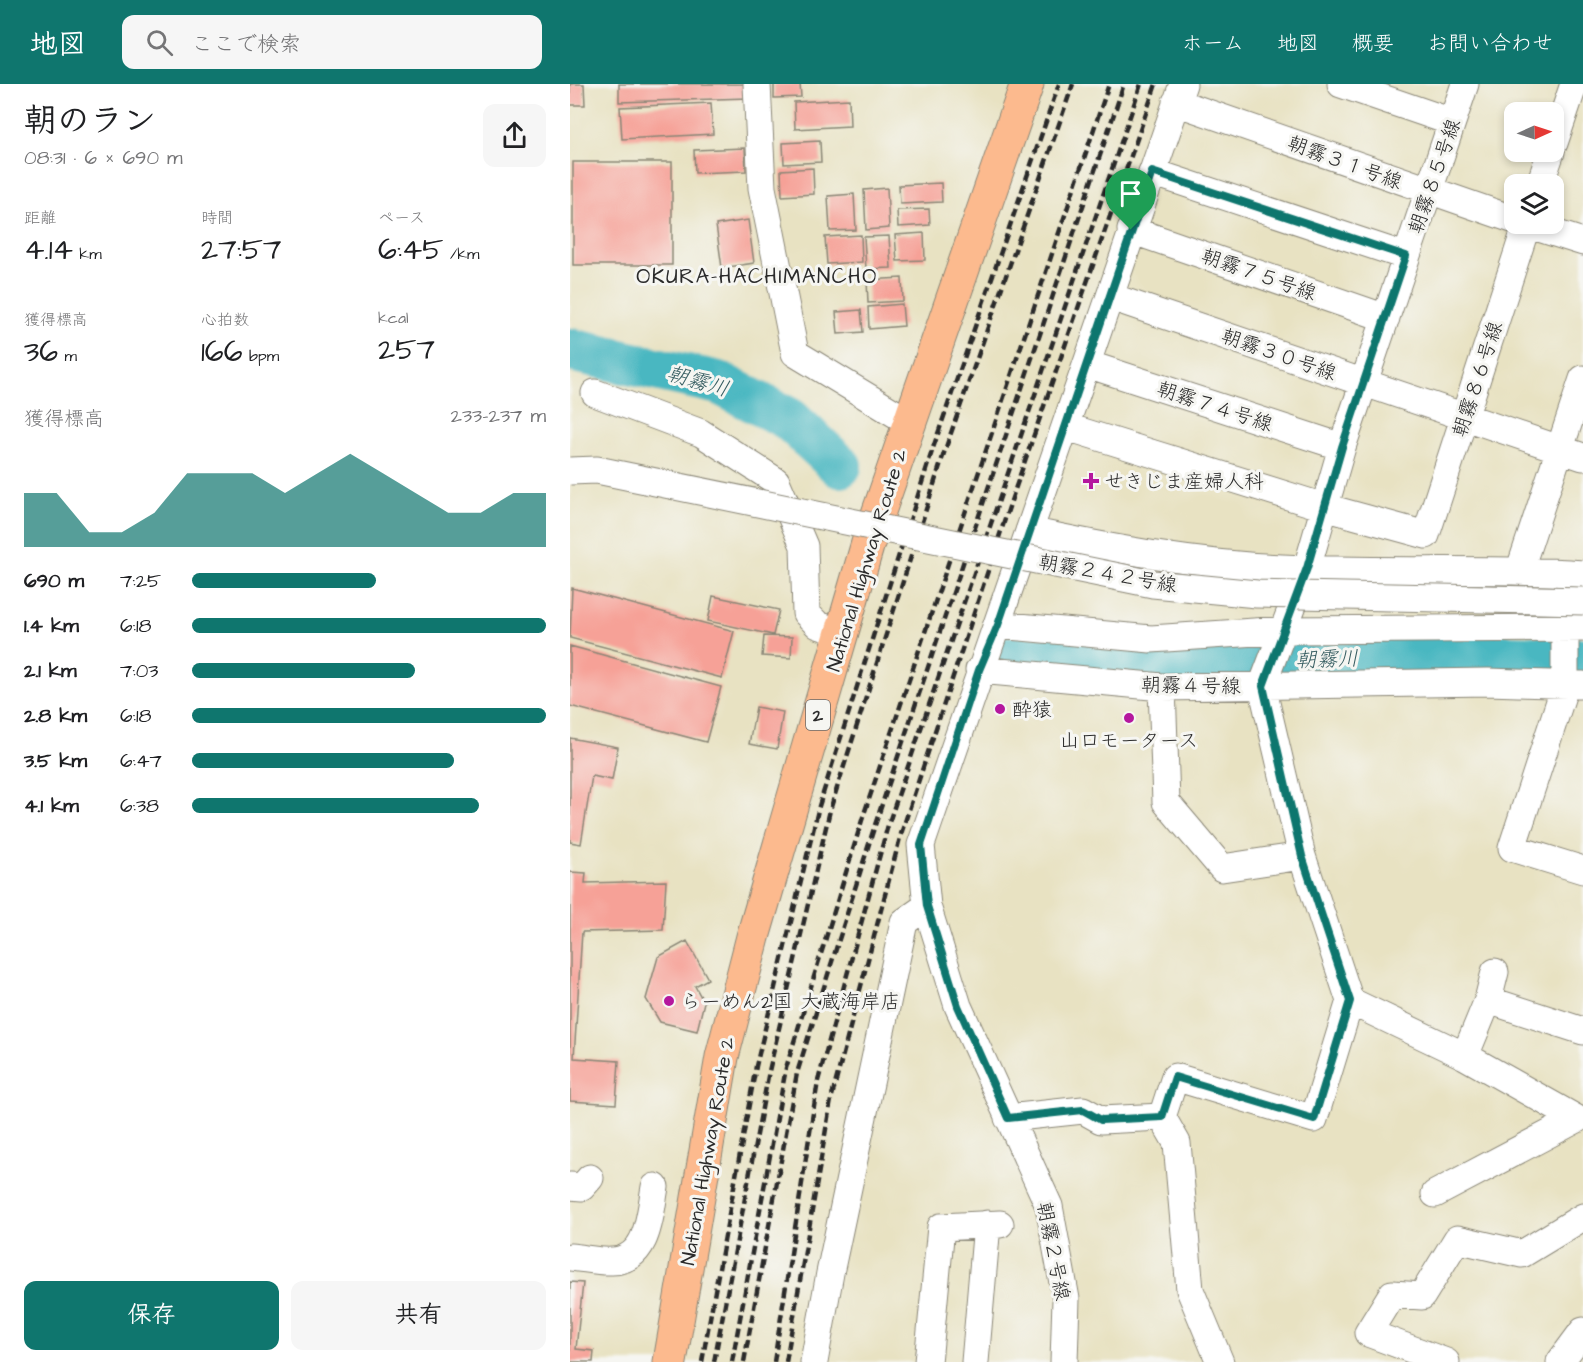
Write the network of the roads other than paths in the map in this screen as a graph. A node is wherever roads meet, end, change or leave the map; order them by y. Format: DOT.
graph roads {
  1 [pos="757,84"];
  2 [pos="1026,84"];
  3 [pos="1341,84"];
  4 [pos="1465,84"];
  5 [pos="1574,84"];
  6 [pos="1179,93"];
  7 [pos="1564,114"];
  8 [pos="1452,122"];
  9 [pos="1152,172"];
  10 [pos="1430,192"];
  11 [pos="1504,216"];
  12 [pos="1131,230"];
  13 [pos="1524,234"];
  14 [pos="1558,234"];
  15 [pos="1583,242"];
  16 [pos="1406,256"];
  17 [pos="1111,297"];
  18 [pos="1386,318"];
  19 [pos="1088,364"];
  20 [pos="1583,379"];
  21 [pos="1363,383"];
  22 [pos="594,393"];
  23 [pos="1465,418"];
  24 [pos="909,422"];
  25 [pos="1066,427"];
  26 [pos="1342,447"];
  27 [pos="1571,453"];
  28 [pos="570,471"];
  29 [pos="1324,507"];
  30 [pos="1029,531"];
  31 [pos="1307,568"];
  32 [pos="1520,569"];
  33 [pos="1583,574"];
  34 [pos="1583,600"];
  35 [pos="842,633"];
  36 [pos="1571,633"];
  37 [pos="1281,638"];
  38 [pos="988,648"];
  39 [pos="1264,682"];
  40 [pos="1571,683"];
  41 [pos="1162,687"];
  42 [pos="1302,856"];
  43 [pos="1583,870"];
  44 [pos="927,906"];
  45 [pos="1495,972"];
  46 [pos="1488,1000"];
  47 [pos="1350,1001"];
  48 [pos="1583,1031"];
  49 [pos="1465,1056"];
  50 [pos="1162,1117"];
  51 [pos="1008,1118"];
  52 [pos="656,1187"];
  53 [pos="1435,1194"];
  54 [pos="1583,1217"];
  55 [pos="570,1257"];
  56 [pos="1583,1331"];
  57 [pos="1564,1360"];
  58 [pos="670,1362"];
  59 [pos="814,1362"];
  60 [pos="928,1362"];
  61 [pos="975,1362"];
  62 [pos="1064,1362"];
  63 [pos="1220,1362"];
  64 [pos="1446,1362"];
  1 -- 24 [label="street"];
  2 -- 24 [label="highway, National Highway Route 2 / 2"];
  3 -- 8 [label="street"];
  4 -- 8 [label="street, 朝霧８５号線"];
  5 -- 7 [label="street"];
  6 -- 9 [label="street, 朝霧２号線"];
  6 -- 10 [label="street, 朝霧３１号線"];
  8 -- 10 [label="street, 朝霧８５号線"];
  9 -- 12 [label="street, 朝霧２号線"];
  9 -- 16 [label="street"];
  10 -- 11 [label="street, 朝霧３１号線"];
  10 -- 16 [label="street, 朝霧８５号線"];
  12 -- 17 [label="street, 朝霧２号線"];
  12 -- 18 [label="street, 朝霧７５号線"];
  13 -- 23 [label="street, 朝霧８６号線"];
  14 -- 15 [label="street"];
  16 -- 18 [label="street, 朝霧８５号線"];
  17 -- 19 [label="street, 朝霧２号線"];
  17 -- 21 [label="street, 朝霧３０号線"];
  18 -- 21 [label="street, 朝霧８５号線"];
  19 -- 25 [label="street, 朝霧２号線"];
  19 -- 26 [label="street, 朝霧７４号線"];
  20 -- 27 [label="street"];
  21 -- 23 [label="street, 朝霧３０号線"];
  21 -- 26 [label="street, 朝霧８５号線"];
  22 -- 35 [label="street"];
  23 -- 27 [label="street, 朝霧３０号線"];
  23 -- 29 [label="street, 朝霧８６号線"];
  24 -- 35 [label="highway, National Highway Route 2 / 2"];
  25 -- 29 [label="street"];
  25 -- 30 [label="street, 朝霧２号線"];
  26 -- 29 [label="street, 朝霧８５号線"];
  27 -- 32 [label="street"];
  28 -- 34 [label="street, 朝霧２４２号線, bridge"];
  29 -- 31 [label="street, 朝霧８５号線"];
  30 -- 31 [label="street"];
  30 -- 38 [label="street, 朝霧２号線"];
  31 -- 32 [label="street"];
  31 -- 37 [label="street, 朝霧８５号線"];
  32 -- 33 [label="street"];
  35 -- 58 [label="highway, National Highway Route 2 / 2"];
  36 -- 37 [label="street"];
  36 -- 40 [label="street"];
  37 -- 38 [label="street"];
  37 -- 39 [label="street, 朝霧８５号線"];
  38 -- 41 [label="street, 朝霧４号線"];
  38 -- 44 [label="street, 朝霧２号線"];
  39 -- 40 [label="street, 朝霧４号線"];
  39 -- 41 [label="street, 朝霧４号線"];
  39 -- 42 [label="street"];
  40 -- 43 [label="street"];
  41 -- 42 [label="street"];
  42 -- 47 [label="street"];
  44 -- 51 [label="street, 朝霧２号線"];
  44 -- 59 [label="street"];
  45 -- 46 [label="street"];
  46 -- 48 [label="street"];
  46 -- 49 [label="street"];
  47 -- 49 [label="street"];
  47 -- 50 [label="street"];
  49 -- 53 [label="street"];
  50 -- 51 [label="street"];
  50 -- 63 [label="street"];
  51 -- 62 [label="street, 朝霧２号線"];
  52 -- 55 [label="street"];
  54 -- 64 [label="street"];
  56 -- 57 [label="street"];
  60 -- 61 [label="street"];
}
